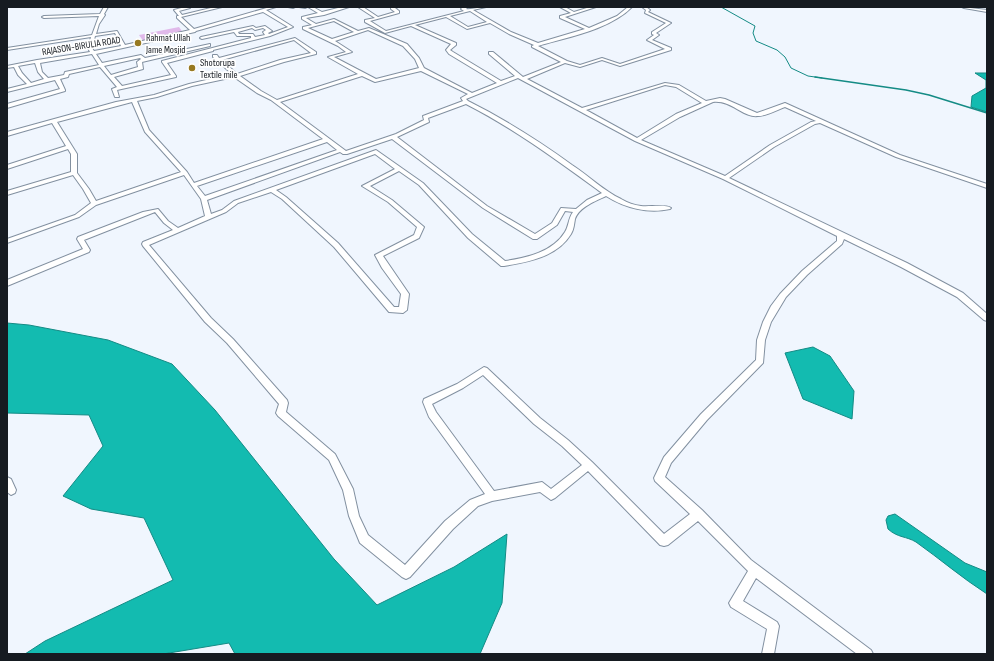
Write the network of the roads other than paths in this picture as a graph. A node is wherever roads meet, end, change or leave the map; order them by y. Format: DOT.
graph roads {
  1 [pos="106,7"];
  2 [pos="187,7"];
  3 [pos="219,7"];
  4 [pos="272,7"];
  5 [pos="301,7"];
  6 [pos="305,7"];
  7 [pos="310,7"];
  8 [pos="347,7"];
  9 [pos="360,7"];
  10 [pos="396,7"];
  11 [pos="484,7"];
  12 [pos="562,7"];
  13 [pos="594,7"];
  14 [pos="630,7"];
  15 [pos="644,7"];
  16 [pos="964,7"];
  17 [pos="263,10"];
  18 [pos="468,10"];
  19 [pos="320,11"];
  20 [pos="987,11"];
  21 [pos="574,13"];
  22 [pos="103,15"];
  23 [pos="181,16"];
  24 [pos="447,16"];
  25 [pos="44,18"];
  26 [pos="378,18"];
  27 [pos="334,20"];
  28 [pos="283,22"];
  29 [pos="491,22"];
  30 [pos="277,24"];
  31 [pos="270,25"];
  32 [pos="315,25"];
  33 [pos="411,25"];
  34 [pos="264,27"];
  35 [pos="589,29"];
  36 [pos="196,30"];
  37 [pos="235,31"];
  38 [pos="276,32"];
  39 [pos="358,32"];
  40 [pos="386,32"];
  41 [pos="282,34"];
  42 [pos="378,34"];
  43 [pos="268,35"];
  44 [pos="94,36"];
  45 [pos="289,37"];
  46 [pos="202,38"];
  47 [pos="254,39"];
  48 [pos="295,39"];
  49 [pos="331,41"];
  50 [pos="241,42"];
  51 [pos="536,44"];
  52 [pos="124,47"];
  53 [pos="210,48"];
  54 [pos="7,49"];
  55 [pos="251,51"];
  56 [pos="92,53"];
  57 [pos="491,53"];
  58 [pos="96,59"];
  59 [pos="219,59"];
  60 [pos="123,60"];
  61 [pos="144,60"];
  62 [pos="37,61"];
  63 [pos="565,62"];
  64 [pos="16,66"];
  65 [pos="101,66"];
  66 [pos="7,68"];
  67 [pos="422,69"];
  68 [pos="362,74"];
  69 [pos="236,76"];
  70 [pos="110,77"];
  71 [pos="57,78"];
  72 [pos="520,78"];
  73 [pos="47,80"];
  74 [pos="501,83"];
  75 [pos="30,85"];
  76 [pos="121,88"];
  77 [pos="7,91"];
  78 [pos="471,94"];
  79 [pos="117,96"];
  80 [pos="134,100"];
  81 [pos="276,102"];
  82 [pos="466,102"];
  83 [pos="706,103"];
  84 [pos="7,106"];
  85 [pos="581,110"];
  86 [pos="54,121"];
  87 [pos="821,121"];
  88 [pos="7,134"];
  89 [pos="393,137"];
  90 [pos="327,140"];
  91 [pos="637,140"];
  92 [pos="367,146"];
  93 [pos="70,147"];
  94 [pos="341,150"];
  95 [pos="376,152"];
  96 [pos="7,167"];
  97 [pos="399,169"];
  98 [pos="74,173"];
  99 [pos="185,173"];
  100 [pos="725,178"];
  101 [pos="193,185"];
  102 [pos="987,186"];
  103 [pos="272,190"];
  104 [pos="7,193"];
  105 [pos="608,193"];
  106 [pos="204,199"];
  107 [pos="94,204"];
  108 [pos="668,208"];
  109 [pos="578,210"];
  110 [pos="209,217"];
  111 [pos="177,230"];
  112 [pos="841,235"];
  113 [pos="7,241"];
  114 [pos="7,283"];
  115 [pos="987,318"];
  116 [pos="589,466"];
  117 [pos="492,496"];
  118 [pos="698,514"];
  119 [pos="755,570"];
  120 [pos="768,654"];
  121 [pos="867,654"];
  1 -- 22 [label="street"];
  2 -- 23 [label="street"];
  3 -- 23 [label="street"];
  4 -- 17 [label="street, RAJASON-BIRULIA ROAD"];
  5 -- 6 [label="street"];
  7 -- 19 [label="street"];
  8 -- 19 [label="street"];
  9 -- 26 [label="street"];
  10 -- 26 [label="street"];
  11 -- 18 [label="street"];
  12 -- 21 [label="street"];
  13 -- 21 [label="street"];
  14 -- 35 [label="street"];
  15 -- 63 [label="street"];
  16 -- 20 [label="street"];
  17 -- 28 [label="street"];
  17 -- 36 [label="street, RAJASON-BIRULIA ROAD"];
  18 -- 24 [label="street"];
  18 -- 29 [label="street"];
  19 -- 27 [label="street"];
  19 -- 32 [label="street"];
  21 -- 35 [label="street"];
  22 -- 25 [label="street"];
  22 -- 44 [label="street"];
  23 -- 36 [label="street"];
  24 -- 29 [label="street"];
  24 -- 33 [label="street"];
  26 -- 40 [label="street"];
  27 -- 32 [label="street"];
  27 -- 39 [label="street"];
  28 -- 30 [label="street"];
  28 -- 38 [label="street"];
  29 -- 51 [label="street"];
  31 -- 34 [label="street"];
  32 -- 49 [label="street"];
  33 -- 40 [label="street"];
  33 -- 74 [label="street"];
  34 -- 37 [label="street"];
  34 -- 43 [label="street"];
  35 -- 51 [label="street"];
  36 -- 46 [label="street"];
  36 -- 52 [label="street, RAJASON-BIRULIA ROAD"];
  37 -- 46 [label="street"];
  37 -- 47 [label="street"];
  38 -- 41 [label="street"];
  38 -- 43 [label="street"];
  39 -- 42 [label="street"];
  39 -- 49 [label="street"];
  40 -- 42 [label="street"];
  42 -- 67 [label="street"];
  43 -- 47 [label="street"];
  44 -- 52 [label="street"];
  44 -- 54 [label="street"];
  44 -- 56 [label="street"];
  45 -- 48 [label="street"];
  46 -- 53 [label="street"];
  47 -- 50 [label="street"];
  48 -- 55 [label="street"];
  48 -- 69 [label="street"];
  49 -- 68 [label="street"];
  50 -- 53 [label="street"];
  50 -- 55 [label="street"];
  51 -- 63 [label="street"];
  52 -- 56 [label="street, RAJASON-BIRULIA ROAD"];
  53 -- 59 [label="street"];
  53 -- 61 [label="street"];
  53 -- 76 [label="street"];
  55 -- 59 [label="street"];
  56 -- 58 [label="street"];
  56 -- 62 [label="street, RAJASON-BIRULIA ROAD"];
  57 -- 72 [label="street"];
  58 -- 60 [label="street"];
  58 -- 65 [label="street"];
  59 -- 69 [label="street"];
  60 -- 61 [label="street"];
  60 -- 65 [label="street"];
  61 -- 70 [label="street"];
  62 -- 64 [label="street, RAJASON-BIRULIA ROAD"];
  62 -- 73 [label="street"];
  63 -- 72 [label="street"];
  64 -- 66 [label="street, RAJASON-BIRULIA ROAD"];
  64 -- 75 [label="street"];
  65 -- 70 [label="street"];
  65 -- 71 [label="street"];
  67 -- 68 [label="street"];
  67 -- 78 [label="street"];
  68 -- 81 [label="street"];
  69 -- 80 [label="street"];
  69 -- 81 [label="street"];
  70 -- 76 [label="street"];
  71 -- 73 [label="street"];
  71 -- 84 [label="street"];
  72 -- 74 [label="street"];
  72 -- 85 [label="street"];
  73 -- 75 [label="street"];
  74 -- 78 [label="street"];
  75 -- 77 [label="street"];
  76 -- 79 [label="street"];
  78 -- 82 [label="street"];
  80 -- 86 [label="street"];
  80 -- 99 [label="street"];
  81 -- 90 [label="street"];
  82 -- 89 [label="street"];
  82 -- 105 [label="street"];
  83 -- 85 [label="street"];
  83 -- 87 [label="street"];
  83 -- 91 [label="street"];
  85 -- 91 [label="street"];
  86 -- 88 [label="street"];
  86 -- 93 [label="street"];
  87 -- 100 [label="street"];
  87 -- 102 [label="street"];
  89 -- 92 [label="street"];
  89 -- 109 [label="street"];
  90 -- 94 [label="street"];
  90 -- 101 [label="street"];
  91 -- 100 [label="street"];
  92 -- 94 [label="street"];
  92 -- 95 [label="street"];
  93 -- 96 [label="street"];
  93 -- 98 [label="street"];
  94 -- 106 [label="street"];
  95 -- 97 [label="street"];
  95 -- 103 [label="street"];
  97 -- 103 [label="street"];
  97 -- 109 [label="street"];
  98 -- 104 [label="street"];
  98 -- 107 [label="street"];
  99 -- 101 [label="street"];
  99 -- 107 [label="street"];
  100 -- 112 [label="street"];
  101 -- 106 [label="street"];
  103 -- 110 [label="street"];
  105 -- 108 [label="street"];
  105 -- 109 [label="street"];
  106 -- 110 [label="street"];
  107 -- 113 [label="street"];
  110 -- 111 [label="street"];
  111 -- 114 [label="street"];
  111 -- 117 [label="street"];
  112 -- 115 [label="street"];
  112 -- 118 [label="street"];
  116 -- 117 [label="street"];
  116 -- 117 [label="street"];
  116 -- 118 [label="street"];
  118 -- 119 [label="street"];
  119 -- 120 [label="street"];
  119 -- 121 [label="street"];
}
